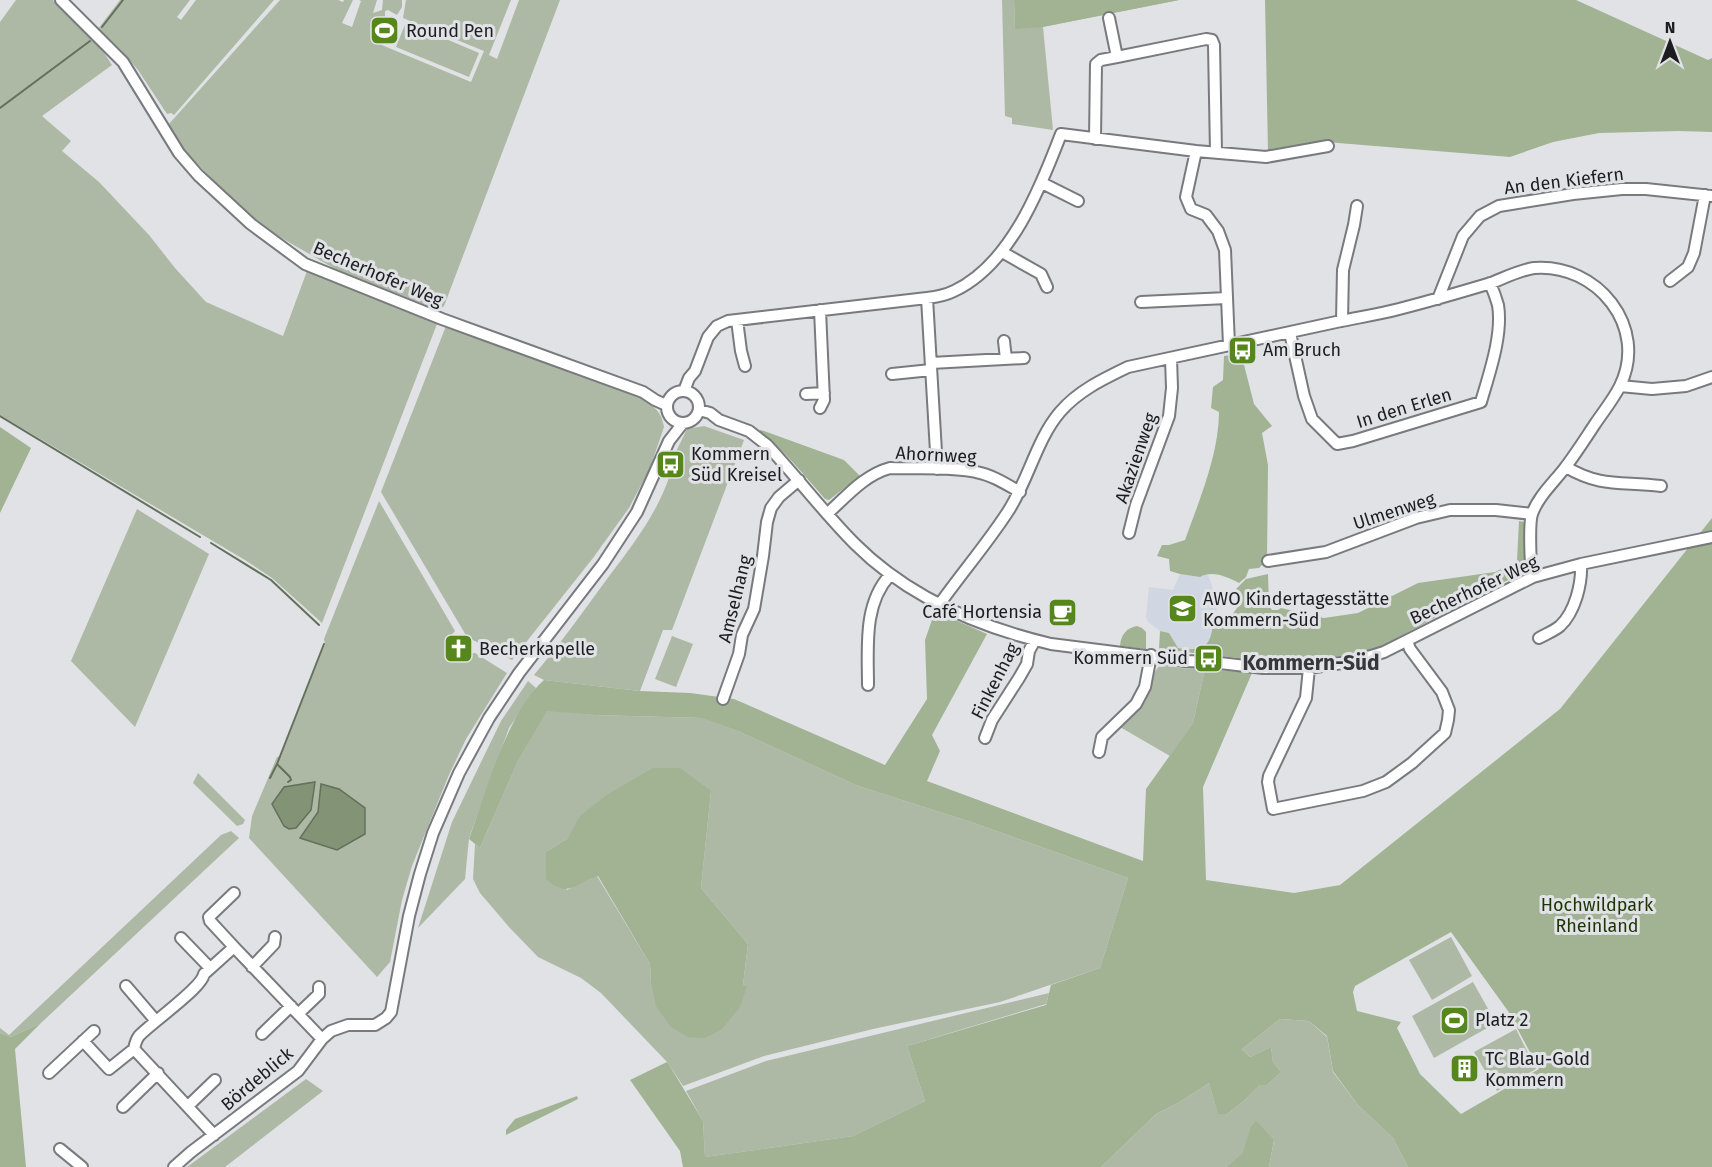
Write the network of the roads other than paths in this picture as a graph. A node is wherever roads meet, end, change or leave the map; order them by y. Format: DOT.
graph roads {
  1 [pos="61,0"];
  2 [pos="1109,18"];
  3 [pos="1117,57"];
  4 [pos="1095,139"];
  5 [pos="1328,146"];
  6 [pos="1196,151"];
  7 [pos="1216,152"];
  8 [pos="1042,183"];
  9 [pos="1708,195"];
  10 [pos="1078,201"];
  11 [pos="1357,206"];
  12 [pos="1002,252"];
  13 [pos="1670,281"];
  14 [pos="1490,283"];
  15 [pos="1047,286"];
  16 [pos="927,298"];
  17 [pos="1227,298"];
  18 [pos="1438,299"];
  19 [pos="1142,302"];
  20 [pos="820,310"];
  21 [pos="737,320"];
  22 [pos="1342,321"];
  23 [pos="1290,333"];
  24 [pos="1004,341"];
  25 [pos="1229,345"];
  26 [pos="1024,358"];
  27 [pos="1171,358"];
  28 [pos="1006,359"];
  29 [pos="745,366"];
  30 [pos="931,367"];
  31 [pos="892,374"];
  32 [pos="1712,377"];
  33 [pos="1620,386"];
  34 [pos="688,392"];
  35 [pos="824,393"];
  36 [pos="806,394"];
  37 [pos="668,401"];
  38 [pos="820,408"];
  39 [pos="697,414"];
  40 [pos="672,419"];
  41 [pos="683,423"];
  42 [pos="669,441"];
  43 [pos="1566,466"];
  44 [pos="937,469"];
  45 [pos="799,480"];
  46 [pos="1661,486"];
  47 [pos="1020,492"];
  48 [pos="827,514"];
  49 [pos="1532,514"];
  50 [pos="1130,533"];
  51 [pos="1712,537"];
  52 [pos="1269,561"];
  53 [pos="1581,564"];
  54 [pos="890,575"];
  55 [pos="1533,577"];
  56 [pos="939,604"];
  57 [pos="1539,638"];
  58 [pos="1035,640"];
  59 [pos="1407,641"];
  60 [pos="1151,656"];
  61 [pos="1309,668"];
  62 [pos="868,685"];
  63 [pos="723,699"];
  64 [pos="986,738"];
  65 [pos="1099,752"];
  66 [pos="234,893"];
  67 [pos="275,937"];
  68 [pos="181,938"];
  69 [pos="234,947"];
  70 [pos="252,967"];
  71 [pos="210,968"];
  72 [pos="126,986"];
  73 [pos="319,987"];
  74 [pos="294,1010"];
  75 [pos="156,1021"];
  76 [pos="94,1031"];
  77 [pos="262,1034"];
  78 [pos="322,1039"];
  79 [pos="83,1041"];
  80 [pos="134,1049"];
  81 [pos="49,1073"];
  82 [pos="158,1074"];
  83 [pos="215,1080"];
  84 [pos="188,1106"];
  85 [pos="123,1107"];
  86 [pos="214,1135"];
  87 [pos="60,1149"];
  88 [pos="82,1167"];
  89 [pos="174,1167"];
  1 -- 37 [label="street, Becherhofer Weg"];
  2 -- 3 [label="street"];
  3 -- 4 [label="street"];
  3 -- 7 [label="street"];
  4 -- 6 [label="street"];
  4 -- 8 [label="street"];
  5 -- 7 [label="street"];
  6 -- 7 [label="street"];
  6 -- 17 [label="street"];
  8 -- 10 [label="street"];
  8 -- 12 [label="street"];
  9 -- 13 [label="street"];
  9 -- 18 [label="street, An den Kiefern"];
  11 -- 22 [label="street"];
  12 -- 15 [label="street"];
  12 -- 16 [label="street"];
  14 -- 18 [label="street"];
  14 -- 23 [label="street, In den Erlen"];
  14 -- 33 [label="street"];
  16 -- 20 [label="street"];
  16 -- 30 [label="street"];
  17 -- 19 [label="street"];
  17 -- 25 [label="street"];
  18 -- 22 [label="street"];
  20 -- 21 [label="street"];
  20 -- 35 [label="street"];
  21 -- 29 [label="street"];
  21 -- 34 [label="street"];
  22 -- 23 [label="street"];
  23 -- 25 [label="street"];
  24 -- 28 [label="street"];
  25 -- 27 [label="street"];
  26 -- 28 [label="street"];
  27 -- 47 [label="street"];
  27 -- 50 [label="street, Akazienweg"];
  28 -- 30 [label="street"];
  30 -- 31 [label="street"];
  30 -- 44 [label="street"];
  32 -- 33 [label="street"];
  33 -- 43 [label="street"];
  34 -- 37 [label="street"];
  34 -- 39 [label="street"];
  35 -- 36 [label="street"];
  35 -- 38 [label="street"];
  37 -- 40 [label="street"];
  39 -- 41 [label="street"];
  39 -- 45 [label="street, Becherhofer Weg"];
  40 -- 41 [label="street"];
  40 -- 42 [label="street"];
  41 -- 42 [label="street"];
  42 -- 78 [label="street, Bördeblick"];
  43 -- 46 [label="street"];
  43 -- 49 [label="street"];
  44 -- 47 [label="street, Ahornweg"];
  44 -- 48 [label="street, Ahornweg"];
  45 -- 48 [label="street, Becherhofer Weg"];
  45 -- 63 [label="street, Amselhang"];
  47 -- 56 [label="street"];
  48 -- 54 [label="street, Becherhofer Weg"];
  49 -- 52 [label="street, Ulmenweg"];
  49 -- 55 [label="street"];
  51 -- 53 [label="street, Becherhofer Weg"];
  53 -- 55 [label="street, Becherhofer Weg"];
  53 -- 57 [label="street"];
  54 -- 56 [label="street, Becherhofer Weg"];
  54 -- 62 [label="street"];
  55 -- 59 [label="street, Becherhofer Weg"];
  56 -- 58 [label="street, Becherhofer Weg"];
  58 -- 60 [label="street, Becherhofer Weg"];
  58 -- 64 [label="street, Finkenhag"];
  59 -- 61 [label="street, Becherhofer Weg"];
  59 -- 61 [label="street"];
  60 -- 61 [label="street, Becherhofer Weg"];
  60 -- 65 [label="street"];
  66 -- 69 [label="street"];
  67 -- 70 [label="street"];
  68 -- 71 [label="street"];
  69 -- 70 [label="street"];
  69 -- 71 [label="street"];
  70 -- 74 [label="street"];
  71 -- 75 [label="street"];
  72 -- 75 [label="street"];
  73 -- 74 [label="street"];
  74 -- 77 [label="street"];
  74 -- 78 [label="street"];
  75 -- 80 [label="street"];
  76 -- 79 [label="street"];
  78 -- 86 [label="street, Bördeblick"];
  79 -- 80 [label="street"];
  79 -- 81 [label="street"];
  80 -- 82 [label="street"];
  82 -- 84 [label="street"];
  82 -- 85 [label="street"];
  83 -- 84 [label="street"];
  84 -- 86 [label="street"];
  86 -- 89 [label="street, Bördeblick"];
  87 -- 88 [label="street"];
}
